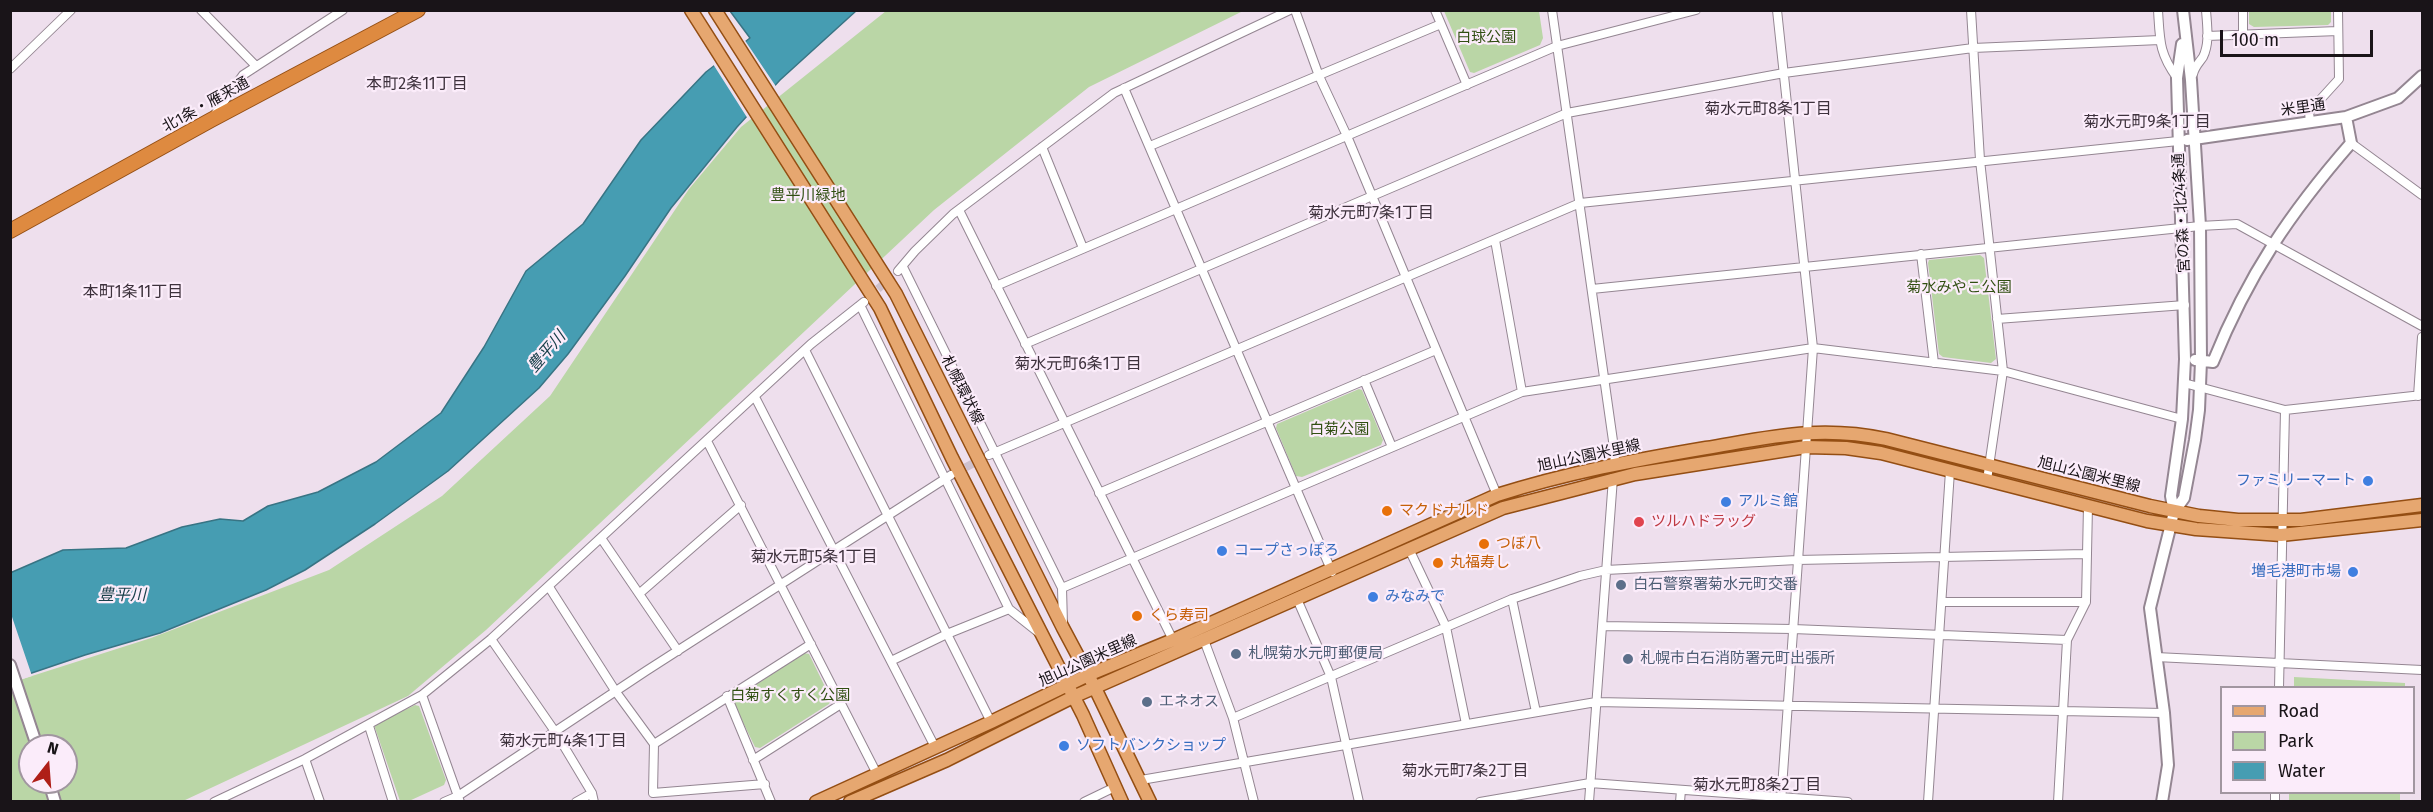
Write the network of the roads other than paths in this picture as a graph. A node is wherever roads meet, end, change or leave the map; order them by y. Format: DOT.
graph roads {
  1 [pos="71,10"];
  2 [pos="201,10"];
  3 [pos="343,10"];
  4 [pos="418,10"];
  5 [pos="691,10"];
  6 [pos="715,10"];
  7 [pos="1290,10"];
  8 [pos="1295,10"];
  9 [pos="1435,10"];
  10 [pos="1551,10"];
  11 [pos="1696,10"];
  12 [pos="1777,10"];
  13 [pos="1971,10"];
  14 [pos="2158,10"];
  15 [pos="2183,10"];
  16 [pos="2206,10"];
  17 [pos="2243,10"];
  18 [pos="2338,10"];
  19 [pos="1441,24"];
  20 [pos="2184,31"];
  21 [pos="2338,31"];
  22 [pos="2243,34"];
  23 [pos="2207,36"];
  24 [pos="2160,40"];
  25 [pos="1557,46"];
  26 [pos="1973,48"];
  27 [pos="256,66"];
  28 [pos="10,69"];
  29 [pos="1784,73"];
  30 [pos="1320,76"];
  31 [pos="2422,76"];
  32 [pos="2177,78"];
  33 [pos="2192,80"];
  34 [pos="1467,85"];
  35 [pos="1124,88"];
  36 [pos="1567,113"];
  37 [pos="2346,117"];
  38 [pos="211,120"];
  39 [pos="2310,122"];
  40 [pos="1347,136"];
  41 [pos="2194,139"];
  42 [pos="2178,141"];
  43 [pos="2351,143"];
  44 [pos="1150,146"];
  45 [pos="1042,147"];
  46 [pos="1980,160"];
  47 [pos="1795,180"];
  48 [pos="1371,195"];
  49 [pos="2422,195"];
  50 [pos="1580,203"];
  51 [pos="1176,209"];
  52 [pos="959,210"];
  53 [pos="2200,226"];
  54 [pos="2182,228"];
  55 [pos="10,231"];
  56 [pos="1495,240"];
  57 [pos="2272,244"];
  58 [pos="1990,247"];
  59 [pos="1083,248"];
  60 [pos="1921,254"];
  61 [pos="1804,267"];
  62 [pos="1202,269"];
  63 [pos="1406,277"];
  64 [pos="996,286"];
  65 [pos="1592,288"];
  66 [pos="2185,305"];
  67 [pos="1998,319"];
  68 [pos="2422,326"];
  69 [pos="2422,337"];
  70 [pos="1025,344"];
  71 [pos="1813,348"];
  72 [pos="805,350"];
  73 [pos="1236,350"];
  74 [pos="1436,350"];
  75 [pos="2185,359"];
  76 [pos="2201,361"];
  77 [pos="1934,363"];
  78 [pos="2003,371"];
  79 [pos="1364,380"];
  80 [pos="1605,380"];
  81 [pos="2184,383"];
  82 [pos="2200,387"];
  83 [pos="1522,392"];
  84 [pos="2420,396"];
  85 [pos="755,397"];
  86 [pos="2285,410"];
  87 [pos="1464,416"];
  88 [pos="2182,419"];
  89 [pos="1267,421"];
  90 [pos="1064,423"];
  91 [pos="1806,432"];
  92 [pos="707,441"];
  93 [pos="1392,447"];
  94 [pos="1806,447"];
  95 [pos="992,454"];
  96 [pos="1614,465"];
  97 [pos="1990,466"];
  98 [pos="1950,471"];
  99 [pos="948,477"];
  100 [pos="1612,480"];
  101 [pos="1987,480"];
  102 [pos="1295,488"];
  103 [pos="1099,493"];
  104 [pos="1497,495"];
  105 [pos="741,505"];
  106 [pos="2422,505"];
  107 [pos="2088,506"];
  108 [pos="2174,512"];
  109 [pos="887,516"];
  110 [pos="2422,520"];
  111 [pos="2281,521"];
  112 [pos="2171,525"];
  113 [pos="2281,535"];
  114 [pos="601,538"];
  115 [pos="1409,549"];
  116 [pos="834,550"];
  117 [pos="2086,554"];
  118 [pos="1131,558"];
  119 [pos="1945,558"];
  120 [pos="1797,560"];
  121 [pos="1331,569"];
  122 [pos="1606,570"];
  123 [pos="1336,582"];
  124 [pos="781,584"];
  125 [pos="549,587"];
  126 [pos="1062,588"];
  127 [pos="640,593"];
  128 [pos="1512,599"];
  129 [pos="1298,600"];
  130 [pos="1942,602"];
  131 [pos="2086,602"];
  132 [pos="1009,609"];
  133 [pos="1602,626"];
  134 [pos="1446,627"];
  135 [pos="1063,628"];
  136 [pos="1793,629"];
  137 [pos="1039,633"];
  138 [pos="947,634"];
  139 [pos="1940,636"];
  140 [pos="491,639"];
  141 [pos="1173,640"];
  142 [pos="1204,640"];
  143 [pos="2067,640"];
  144 [pos="811,644"];
  145 [pos="678,651"];
  146 [pos="2156,657"];
  147 [pos="891,661"];
  148 [pos="2279,663"];
  149 [pos="10,665"];
  150 [pos="2422,670"];
  151 [pos="1088,675"];
  152 [pos="1331,677"];
  153 [pos="1066,685"];
  154 [pos="2279,686"];
  155 [pos="1095,688"];
  156 [pos="616,692"];
  157 [pos="422,695"];
  158 [pos="727,696"];
  159 [pos="1073,697"];
  160 [pos="1596,702"];
  161 [pos="841,704"];
  162 [pos="1787,705"];
  163 [pos="1934,709"];
  164 [pos="1536,712"];
  165 [pos="2064,713"];
  166 [pos="2164,713"];
  167 [pos="1233,718"];
  168 [pos="991,722"];
  169 [pos="1466,724"];
  170 [pos="369,726"];
  171 [pos="556,733"];
  172 [pos="33,734"];
  173 [pos="654,744"];
  174 [pos="1347,746"];
  175 [pos="935,747"];
  176 [pos="305,759"];
  177 [pos="753,760"];
  178 [pos="1245,763"];
  179 [pos="877,774"];
  180 [pos="1142,780"];
  181 [pos="1590,783"];
  182 [pos="765,784"];
  183 [pos="1115,787"];
  184 [pos="1681,790"];
  185 [pos="593,797"];
  186 [pos="459,799"];
  187 [pos="1781,799"];
  188 [pos="214,801"];
  189 [pos="320,801"];
  190 [pos="393,801"];
  191 [pos="444,801"];
  192 [pos="576,801"];
  193 [pos="771,801"];
  194 [pos="820,801"];
  195 [pos="850,801"];
  196 [pos="1084,801"];
  197 [pos="1122,801"];
  198 [pos="1150,801"];
  199 [pos="1254,801"];
  200 [pos="1359,801"];
  201 [pos="1480,801"];
  202 [pos="1589,801"];
  203 [pos="1680,801"];
  204 [pos="1848,801"];
  205 [pos="1928,801"];
  206 [pos="2058,801"];
  207 [pos="2162,801"];
  1 -- 28 [label="street"];
  2 -- 27 [label="street"];
  3 -- 27 [label="street"];
  4 -- 38 [label="highway, 北1条・雁来通"];
  5 -- 137 [label="main road"];
  6 -- 135 [label="main road, 札幌環状線"];
  7 -- 35 [label="street"];
  8 -- 30 [label="street"];
  9 -- 19 [label="street"];
  10 -- 25 [label="street"];
  11 -- 25 [label="street"];
  12 -- 29 [label="street"];
  13 -- 26 [label="street"];
  14 -- 24 [label="street"];
  15 -- 20 [label="street"];
  16 -- 23 [label="street"];
  17 -- 22 [label="street"];
  18 -- 21 [label="street"];
  19 -- 30 [label="street"];
  19 -- 34 [label="street"];
  20 -- 32 [label="street, 宮の森・北24条通"];
  20 -- 33 [label="street, 宮の森・北24条通"];
  21 -- 22 [label="street"];
  21 -- 39 [label="street"];
  22 -- 23 [label="street"];
  23 -- 33 [label="street"];
  24 -- 26 [label="street"];
  24 -- 32 [label="street"];
  25 -- 34 [label="street"];
  25 -- 36 [label="street"];
  26 -- 29 [label="street"];
  26 -- 46 [label="street"];
  27 -- 38 [label="street"];
  29 -- 36 [label="street"];
  29 -- 47 [label="street"];
  30 -- 40 [label="street"];
  30 -- 44 [label="street"];
  31 -- 37 [label="street, 米里通"];
  32 -- 42 [label="street, 宮の森・北24条通"];
  33 -- 41 [label="street, 宮の森・北24条通"];
  34 -- 40 [label="street"];
  35 -- 44 [label="street"];
  35 -- 45 [label="street"];
  36 -- 48 [label="street"];
  36 -- 50 [label="street"];
  37 -- 39 [label="street, 米里通"];
  37 -- 43 [label="street"];
  38 -- 55 [label="highway, 北1条・雁来通"];
  39 -- 41 [label="street, 米里通"];
  40 -- 48 [label="street"];
  40 -- 51 [label="street"];
  41 -- 42 [label="street, 米里通"];
  41 -- 53 [label="street, 宮の森・北24条通"];
  42 -- 46 [label="street"];
  42 -- 54 [label="street, 宮の森・北24条通"];
  43 -- 49 [label="street"];
  43 -- 57 [label="street"];
  44 -- 51 [label="street"];
  45 -- 52 [label="street"];
  45 -- 59 [label="street"];
  46 -- 47 [label="street"];
  46 -- 58 [label="street"];
  47 -- 50 [label="street"];
  47 -- 61 [label="street"];
  48 -- 62 [label="street"];
  48 -- 63 [label="street"];
  50 -- 56 [label="street"];
  50 -- 65 [label="street"];
  51 -- 59 [label="street"];
  51 -- 62 [label="street"];
  52 -- 64 [label="street"];
  52 -- 95 [label="street"];
  53 -- 54 [label="street"];
  53 -- 57 [label="street"];
  53 -- 76 [label="street, 宮の森・北24条通"];
  54 -- 58 [label="street"];
  54 -- 66 [label="street, 宮の森・北24条通"];
  56 -- 63 [label="street"];
  56 -- 83 [label="street"];
  57 -- 68 [label="street"];
  57 -- 76 [label="street"];
  58 -- 60 [label="street"];
  58 -- 67 [label="street"];
  59 -- 64 [label="street"];
  60 -- 61 [label="street"];
  60 -- 77 [label="street"];
  61 -- 65 [label="street"];
  61 -- 71 [label="street"];
  62 -- 70 [label="street"];
  62 -- 73 [label="street"];
  63 -- 73 [label="street"];
  63 -- 74 [label="street"];
  64 -- 70 [label="street"];
  65 -- 80 [label="street"];
  66 -- 67 [label="street"];
  66 -- 75 [label="street, 宮の森・北24条通"];
  67 -- 78 [label="street"];
  69 -- 84 [label="street"];
  70 -- 90 [label="street"];
  71 -- 77 [label="street"];
  71 -- 80 [label="street"];
  71 -- 91 [label="street"];
  72 -- 85 [label="street"];
  72 -- 99 [label="street"];
  72 -- 109 [label="street"];
  73 -- 89 [label="street"];
  73 -- 90 [label="street"];
  74 -- 79 [label="street"];
  74 -- 87 [label="street"];
  75 -- 76 [label="street"];
  75 -- 81 [label="street, 宮の森・北24条通"];
  76 -- 82 [label="street, 宮の森・北24条通"];
  77 -- 78 [label="street"];
  78 -- 88 [label="street"];
  78 -- 97 [label="street"];
  79 -- 89 [label="street"];
  79 -- 93 [label="street"];
  80 -- 83 [label="street"];
  80 -- 96 [label="street"];
  81 -- 82 [label="street"];
  81 -- 88 [label="street, 宮の森・北24条通"];
  82 -- 86 [label="street"];
  82 -- 108 [label="street, 宮の森・北24条通"];
  83 -- 87 [label="street"];
  84 -- 86 [label="street"];
  85 -- 92 [label="street"];
  85 -- 116 [label="street"];
  86 -- 111 [label="street"];
  87 -- 93 [label="street"];
  87 -- 104 [label="street"];
  88 -- 108 [label="street, 宮の森・北24条通"];
  89 -- 102 [label="street"];
  89 -- 103 [label="street"];
  90 -- 95 [label="street"];
  90 -- 103 [label="street"];
  91 -- 94 [label="street"];
  91 -- 96 [label="main road, 旭山公園米里線"];
  91 -- 97 [label="main road, 旭山公園米里線"];
  92 -- 105 [label="street"];
  92 -- 114 [label="street"];
  93 -- 102 [label="street"];
  94 -- 98 [label="main road, 旭山公園米里線"];
  94 -- 100 [label="main road, 旭山公園米里線"];
  94 -- 120 [label="street"];
  95 -- 126 [label="street"];
  96 -- 100 [label="street"];
  96 -- 104 [label="main road, 旭山公園米里線"];
  97 -- 101 [label="street"];
  97 -- 108 [label="main road, 旭山公園米里線"];
  98 -- 101 [label="main road, 旭山公園米里線"];
  98 -- 119 [label="street"];
  99 -- 109 [label="street"];
  99 -- 132 [label="street"];
  100 -- 115 [label="main road, 旭山公園米里線"];
  100 -- 122 [label="street"];
  101 -- 107 [label="main road, 旭山公園米里線"];
  102 -- 118 [label="street"];
  102 -- 121 [label="street"];
  103 -- 118 [label="street"];
  104 -- 121 [label="main road, 旭山公園米里線"];
  105 -- 124 [label="street"];
  105 -- 127 [label="street"];
  106 -- 111 [label="main road, 旭山公園米里線"];
  107 -- 112 [label="main road, 旭山公園米里線"];
  107 -- 117 [label="street"];
  108 -- 111 [label="main road, 旭山公園米里線"];
  108 -- 112 [label="street, 宮の森・北24条通"];
  109 -- 116 [label="street"];
  109 -- 138 [label="street"];
  110 -- 113 [label="main road, 旭山公園米里線"];
  111 -- 113 [label="street"];
  112 -- 113 [label="main road, 旭山公園米里線"];
  112 -- 146 [label="street, 宮の森・北24条通"];
  113 -- 148 [label="street"];
  114 -- 125 [label="street"];
  114 -- 127 [label="street"];
  115 -- 123 [label="main road, 旭山公園米里線"];
  115 -- 134 [label="street"];
  116 -- 124 [label="street"];
  116 -- 147 [label="street"];
  117 -- 119 [label="street"];
  117 -- 131 [label="street"];
  118 -- 126 [label="street"];
  118 -- 141 [label="street"];
  119 -- 120 [label="street"];
  119 -- 130 [label="street"];
  120 -- 122 [label="street"];
  120 -- 136 [label="street"];
  121 -- 123 [label="street"];
  121 -- 141 [label="main road, 旭山公園米里線"];
  122 -- 128 [label="street"];
  122 -- 133 [label="street"];
  123 -- 129 [label="main road, 旭山公園米里線"];
  124 -- 144 [label="street"];
  124 -- 145 [label="street"];
  125 -- 140 [label="street"];
  125 -- 156 [label="street"];
  126 -- 135 [label="street"];
  127 -- 145 [label="street"];
  128 -- 134 [label="street"];
  128 -- 164 [label="street"];
  129 -- 142 [label="main road, 旭山公園米里線"];
  129 -- 152 [label="street"];
  130 -- 131 [label="street"];
  130 -- 139 [label="street"];
  131 -- 143 [label="street"];
  132 -- 137 [label="street"];
  132 -- 138 [label="street"];
  133 -- 136 [label="street"];
  133 -- 160 [label="street"];
  134 -- 152 [label="street"];
  134 -- 169 [label="street"];
  135 -- 151 [label="main road, 札幌環状線"];
  136 -- 139 [label="street"];
  136 -- 162 [label="street"];
  137 -- 153 [label="main road"];
  138 -- 147 [label="street"];
  138 -- 168 [label="street"];
  139 -- 143 [label="street"];
  139 -- 163 [label="street"];
  140 -- 157 [label="street"];
  140 -- 171 [label="street"];
  141 -- 151 [label="main road, 旭山公園米里線"];
  142 -- 155 [label="main road, 旭山公園米里線"];
  142 -- 167 [label="street"];
  143 -- 165 [label="street"];
  144 -- 158 [label="street"];
  144 -- 161 [label="street"];
  145 -- 156 [label="street"];
  146 -- 148 [label="street"];
  146 -- 166 [label="street, 宮の森・北24条通"];
  147 -- 175 [label="street"];
  148 -- 150 [label="street"];
  148 -- 154 [label="street"];
  149 -- 172 [label="street"];
  151 -- 153 [label="main road, 旭山公園米里線"];
  151 -- 155 [label="main road, 札幌環状線"];
  152 -- 167 [label="street"];
  152 -- 174 [label="street"];
  153 -- 159 [label="main road"];
  153 -- 168 [label="main road, 旭山公園米里線"];
  155 -- 159 [label="main road, 旭山公園米里線"];
  155 -- 180 [label="main road, 札幌環状線"];
  156 -- 171 [label="street"];
  156 -- 173 [label="street"];
  157 -- 170 [label="street"];
  157 -- 186 [label="street"];
  158 -- 173 [label="street"];
  158 -- 177 [label="street"];
  159 -- 183 [label="main road"];
  159 -- 195 [label="main road, 旭山公園米里線"];
  160 -- 162 [label="street"];
  160 -- 164 [label="street"];
  160 -- 181 [label="street"];
  161 -- 177 [label="street"];
  161 -- 179 [label="street"];
  162 -- 163 [label="street"];
  162 -- 187 [label="street"];
  163 -- 165 [label="street"];
  163 -- 205 [label="street"];
  164 -- 169 [label="street"];
  165 -- 166 [label="street"];
  165 -- 206 [label="street"];
  166 -- 207 [label="street, 宮の森・北24条通"];
  167 -- 178 [label="street"];
  168 -- 175 [label="main road, 旭山公園米里線"];
  169 -- 174 [label="street"];
  170 -- 176 [label="street"];
  170 -- 190 [label="street"];
  171 -- 185 [label="street"];
  171 -- 186 [label="street"];
  173 -- 182 [label="street"];
  174 -- 178 [label="street"];
  174 -- 200 [label="street"];
  175 -- 179 [label="main road, 旭山公園米里線"];
  176 -- 188 [label="street"];
  176 -- 189 [label="street"];
  177 -- 182 [label="street"];
  178 -- 180 [label="street"];
  178 -- 199 [label="street"];
  179 -- 194 [label="main road, 旭山公園米里線"];
  180 -- 198 [label="main road, 札幌環状線"];
  181 -- 184 [label="street"];
  181 -- 201 [label="street"];
  181 -- 202 [label="street"];
  182 -- 193 [label="street"];
  183 -- 196 [label="street"];
  183 -- 197 [label="main road"];
  184 -- 187 [label="street"];
  184 -- 203 [label="street"];
  185 -- 192 [label="street"];
  186 -- 191 [label="street"];
  187 -- 204 [label="street"];
}
